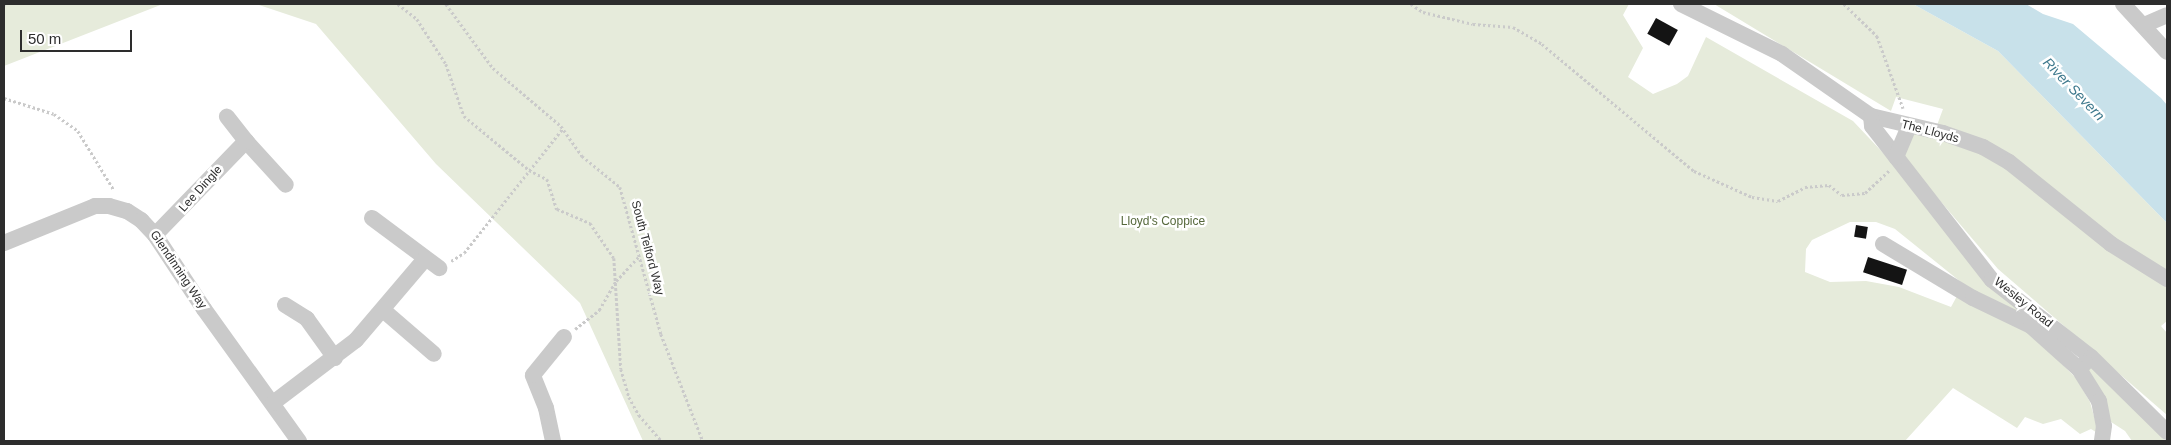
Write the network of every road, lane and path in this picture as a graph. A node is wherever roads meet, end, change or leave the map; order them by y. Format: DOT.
graph roads {
  1 [pos="398,4"];
  2 [pos="446,4"];
  3 [pos="1411,4"];
  4 [pos="1681,4"];
  5 [pos="1844,4"];
  6 [pos="2123,4"];
  7 [pos="2167,15"];
  8 [pos="2144,25"];
  9 [pos="2167,52"];
  10 [pos="4,98"];
  11 [pos="1871,116"];
  12 [pos="228,117"];
  13 [pos="1909,126"];
  14 [pos="563,128"];
  15 [pos="246,141"];
  16 [pos="1899,161"];
  17 [pos="529,170"];
  18 [pos="286,185"];
  19 [pos="127,211"];
  20 [pos="372,218"];
  21 [pos="155,234"];
  22 [pos="4,243"];
  23 [pos="1883,244"];
  24 [pos="640,255"];
  25 [pos="425,259"];
  26 [pos="439,268"];
  27 [pos="2167,278"];
  28 [pos="616,281"];
  29 [pos="285,304"];
  30 [pos="383,310"];
  31 [pos="564,338"];
  32 [pos="434,354"];
  33 [pos="2091,357"];
  34 [pos="335,358"];
  35 [pos="2079,369"];
  36 [pos="273,403"];
  37 [pos="2167,432"];
  38 [pos="299,441"];
  39 [pos="553,441"];
  40 [pos="662,441"];
  41 [pos="704,441"];
  42 [pos="2102,441"];
  1 -- 17 [label="path"];
  2 -- 14 [label="path, South Telford Way"];
  3 -- 16 [label="path"];
  4 -- 11 [label="street, The Lloyds"];
  5 -- 13 [label="path"];
  6 -- 8 [label="street"];
  7 -- 8 [label="street"];
  8 -- 9 [label="street"];
  10 -- 19 [label="path"];
  11 -- 13 [label="street, The Lloyds"];
  11 -- 16 [label="street, Wesley Road"];
  12 -- 15 [label="street"];
  13 -- 16 [label="street"];
  13 -- 27 [label="street, The Lloyds"];
  14 -- 17 [label="path"];
  14 -- 24 [label="path, South Telford Way"];
  15 -- 18 [label="street"];
  15 -- 21 [label="street, Lee Dingle"];
  16 -- 33 [label="street, Wesley Road"];
  17 -- 26 [label="path"];
  17 -- 28 [label="path"];
  19 -- 21 [label="street, Glendinning Way"];
  19 -- 22 [label="street, Glendinning Way"];
  20 -- 25 [label="street"];
  21 -- 36 [label="street, Glendinning Way"];
  23 -- 35 [label="street"];
  24 -- 28 [label="path"];
  24 -- 41 [label="path, South Telford Way"];
  25 -- 26 [label="street"];
  25 -- 30 [label="street"];
  28 -- 31 [label="path"];
  28 -- 40 [label="path"];
  29 -- 34 [label="street"];
  30 -- 32 [label="street"];
  30 -- 34 [label="street"];
  31 -- 39 [label="street"];
  33 -- 35 [label="street"];
  33 -- 37 [label="street, Wesley Road"];
  34 -- 36 [label="street"];
  35 -- 42 [label="street"];
  36 -- 38 [label="street, Glendinning Way"];
}
